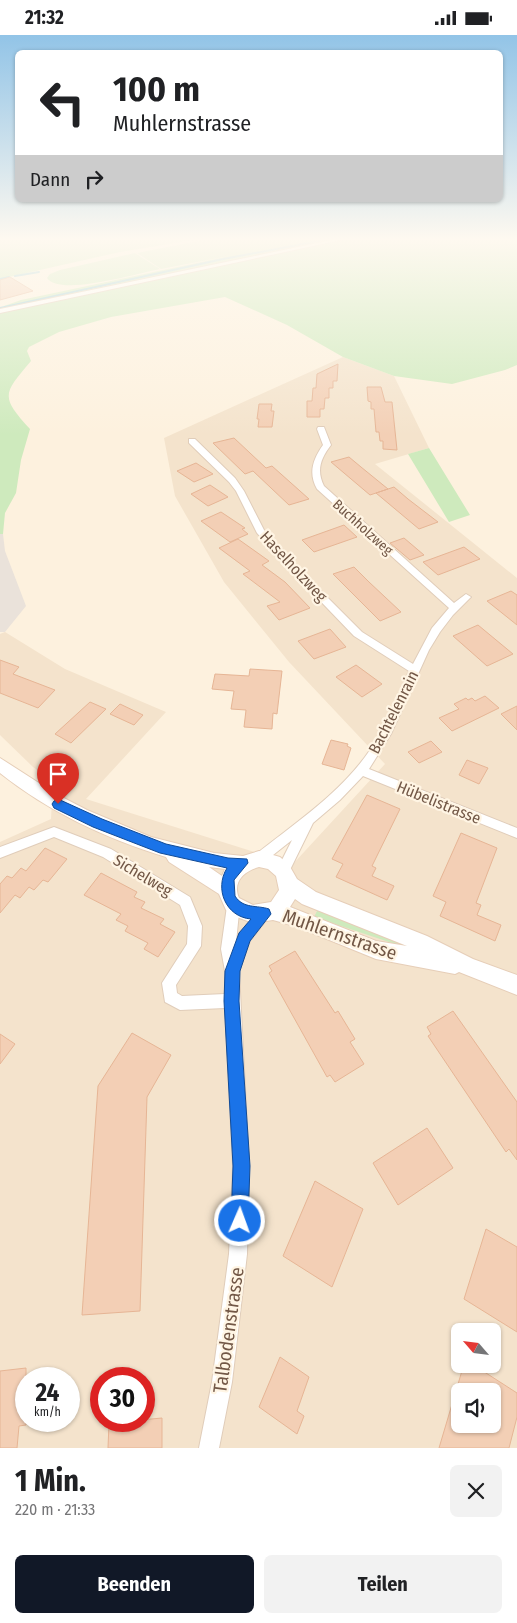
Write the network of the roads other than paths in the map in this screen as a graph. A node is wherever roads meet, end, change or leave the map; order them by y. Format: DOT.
graph roads {
  1 [pos="38,303"];
  2 [pos="0,311"];
  3 [pos="321,429"];
  4 [pos="192,441"];
  5 [pos="466,597"];
  6 [pos="454,607"];
  7 [pos="415,670"];
  8 [pos="0,765"];
  9 [pos="360,770"];
  10 [pos="309,820"];
  11 [pos="517,833"];
  12 [pos="165,849"];
  13 [pos="0,853"];
  14 [pos="250,861"];
  15 [pos="286,877"];
  16 [pos="230,896"];
  17 [pos="268,913"];
  18 [pos="467,966"];
  19 [pos="232,971"];
  20 [pos="517,985"];
  21 [pos="232,1001"];
  22 [pos="209,1448"];
  1 -- 2 [label="street"];
  3 -- 6 [label="street, Buchholzweg"];
  4 -- 7 [label="street, Haselholzweg"];
  5 -- 6 [label="street, Bachtelenrain"];
  6 -- 7 [label="street, Bachtelenrain"];
  7 -- 9 [label="street, Bachtelenrain"];
  8 -- 12 [label="street, Muhlernstrasse"];
  9 -- 10 [label="street, Bachtelenrain"];
  9 -- 11 [label="street, Hübelistrasse"];
  10 -- 14 [label="street, Bachtelenrain"];
  10 -- 15 [label="street, Bachtelenrain"];
  12 -- 14 [label="street, Muhlernstrasse"];
  12 -- 16 [label="street, Muhlernstrasse"];
  13 -- 21 [label="street, Sichelweg"];
  14 -- 15 [label="street, Muhlernstrasse"];
  14 -- 16 [label="street"];
  15 -- 17 [label="street, Muhlernstrasse"];
  15 -- 18 [label="street, Muhlernstrasse"];
  16 -- 17 [label="street, Muhlernstrasse"];
  16 -- 19 [label="street, Talbodenstrasse"];
  17 -- 18 [label="street, Muhlernstrasse"];
  17 -- 19 [label="street, Talbodenstrasse"];
  18 -- 20 [label="street, Muhlernstrasse"];
  19 -- 21 [label="street, Talbodenstrasse"];
  21 -- 22 [label="street, Talbodenstrasse"];
}
